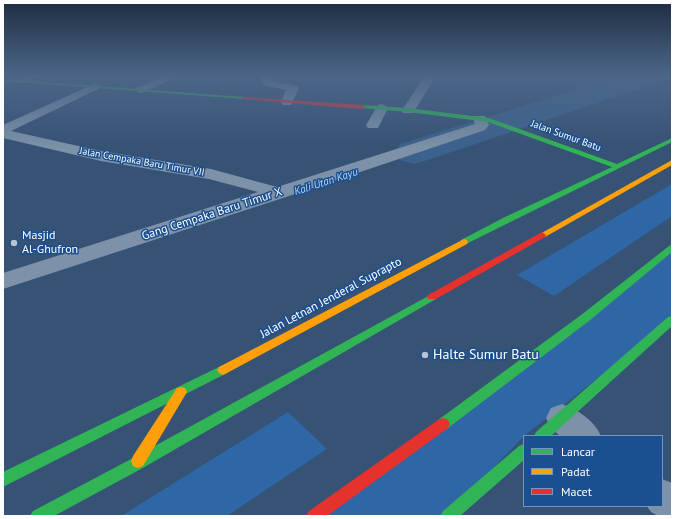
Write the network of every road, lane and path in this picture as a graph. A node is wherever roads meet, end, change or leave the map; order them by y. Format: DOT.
graph roads {
  1 [pos="66,100"];
  2 [pos="265,100"];
  3 [pos="415,100"];
  4 [pos="287,102"];
  5 [pos="382,108"];
  6 [pos="408,110"];
  7 [pos="486,120"];
  8 [pos="373,126"];
  9 [pos="3,130"];
  10 [pos="3,134"];
  11 [pos="672,140"];
  12 [pos="672,162"];
  13 [pos="619,167"];
  14 [pos="280,193"];
  15 [pos="672,248"];
  16 [pos="3,281"];
  17 [pos="672,320"];
  18 [pos="181,392"];
  19 [pos="563,430"];
  20 [pos="523,452"];
  21 [pos="136,464"];
  22 [pos="3,480"];
  23 [pos="663,498"];
  24 [pos="672,504"];
  25 [pos="38,516"];
  26 [pos="314,516"];
  27 [pos="448,516"];
  1 -- 9 [label="street"];
  2 -- 4 [label="main road, Jalan Sumur Batu"];
  3 -- 6 [label="street"];
  4 -- 5 [label="main road, Jalan Sumur Batu"];
  5 -- 6 [label="main road, Jalan Sumur Batu"];
  5 -- 8 [label="street"];
  6 -- 7 [label="main road, Jalan Sumur Batu"];
  7 -- 13 [label="main road, Jalan Sumur Batu"];
  7 -- 14 [label="street, Gang Cempaka Baru Timur X"];
  10 -- 14 [label="street, Jalan Cempaka Baru Timur VII"];
  11 -- 13 [label="main road, Jalan Letnan Jenderal Suprapto"];
  12 -- 21 [label="main road"];
  13 -- 18 [label="main road, Jalan Letnan Jenderal Suprapto"];
  14 -- 16 [label="street, Gang Cempaka Baru Timur X"];
  15 -- 26 [label="main road"];
  17 -- 19 [label="main road"];
  18 -- 21 [label="main road"];
  18 -- 22 [label="main road, Jalan Letnan Jenderal Suprapto"];
  20 -- 27 [label="main road"];
  21 -- 25 [label="main road"];
  23 -- 24 [label="street"];
}
